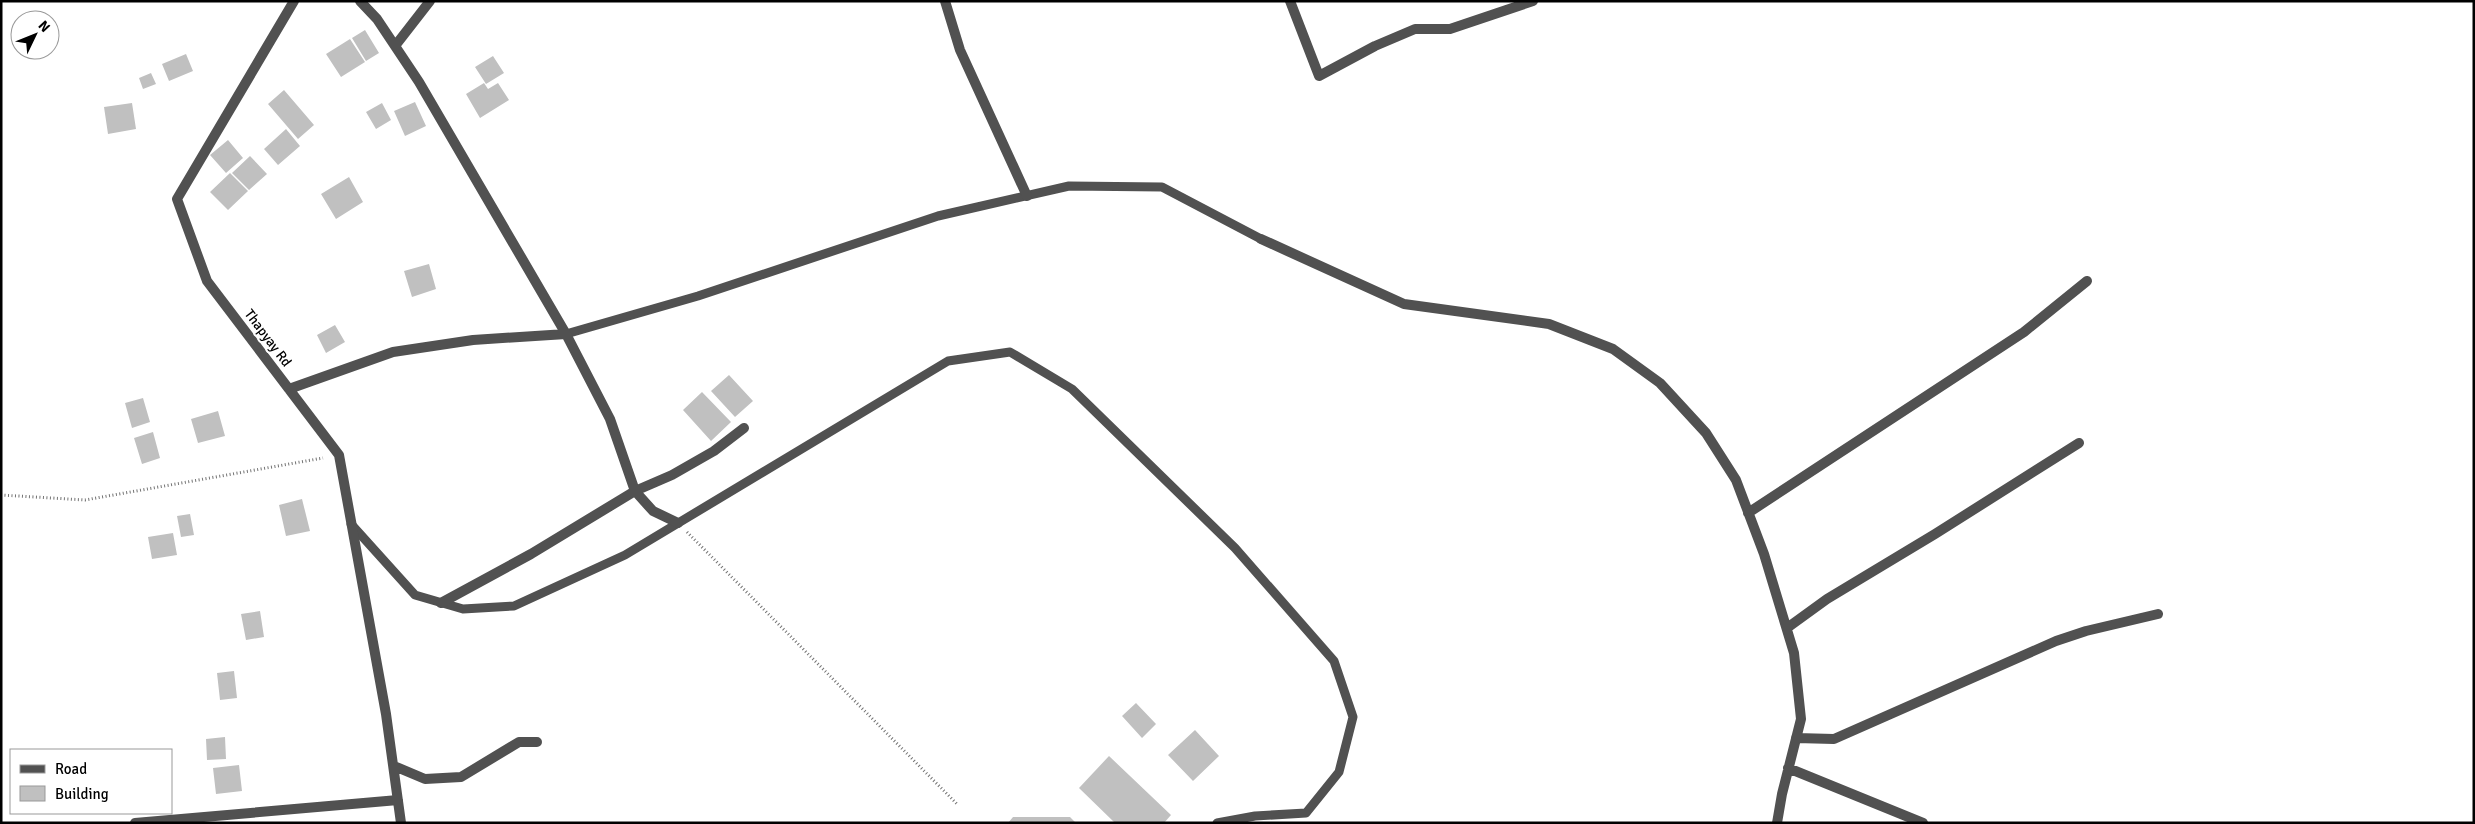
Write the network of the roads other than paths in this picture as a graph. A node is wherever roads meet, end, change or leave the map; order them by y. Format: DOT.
graph roads {
  1 [pos="294,1"];
  2 [pos="360,1"];
  3 [pos="430,1"];
  4 [pos="945,1"];
  5 [pos="1290,1"];
  6 [pos="1533,1"];
  7 [pos="395,46"];
  8 [pos="1027,196"];
  9 [pos="1261,239"];
  10 [pos="2087,281"];
  11 [pos="566,334"];
  12 [pos="289,389"];
  13 [pos="744,428"];
  14 [pos="2079,443"];
  15 [pos="635,491"];
  16 [pos="1748,512"];
  17 [pos="678,523"];
  18 [pos="351,524"];
  19 [pos="441,603"];
  20 [pos="2158,614"];
  21 [pos="1787,628"];
  22 [pos="1796,738"];
  23 [pos="537,742"];
  24 [pos="394,766"];
  25 [pos="1788,768"];
  26 [pos="398,800"];
  27 [pos="135,823"];
  28 [pos="401,823"];
  29 [pos="1217,823"];
  30 [pos="1777,823"];
  31 [pos="1923,823"];
  1 -- 12 [label="street, Thapyay Rd"];
  2 -- 7 [label="street"];
  3 -- 7 [label="street"];
  4 -- 8 [label="street"];
  5 -- 6 [label="street"];
  7 -- 11 [label="street"];
  8 -- 9 [label="lane"];
  8 -- 11 [label="lane"];
  9 -- 16 [label="street"];
  10 -- 16 [label="street"];
  11 -- 12 [label="street"];
  11 -- 15 [label="street"];
  12 -- 18 [label="street, Thapyay Rd"];
  13 -- 15 [label="street"];
  14 -- 21 [label="street"];
  15 -- 17 [label="street"];
  15 -- 19 [label="street"];
  16 -- 21 [label="street"];
  17 -- 19 [label="lane"];
  17 -- 29 [label="lane"];
  18 -- 19 [label="lane"];
  18 -- 24 [label="street, Thapyay Rd"];
  20 -- 22 [label="street"];
  21 -- 22 [label="street"];
  22 -- 25 [label="street"];
  23 -- 24 [label="street"];
  24 -- 26 [label="street, Thapyay Rd"];
  25 -- 30 [label="street"];
  25 -- 31 [label="street"];
  26 -- 27 [label="street"];
  26 -- 28 [label="street, Thapyay Rd"];
}
